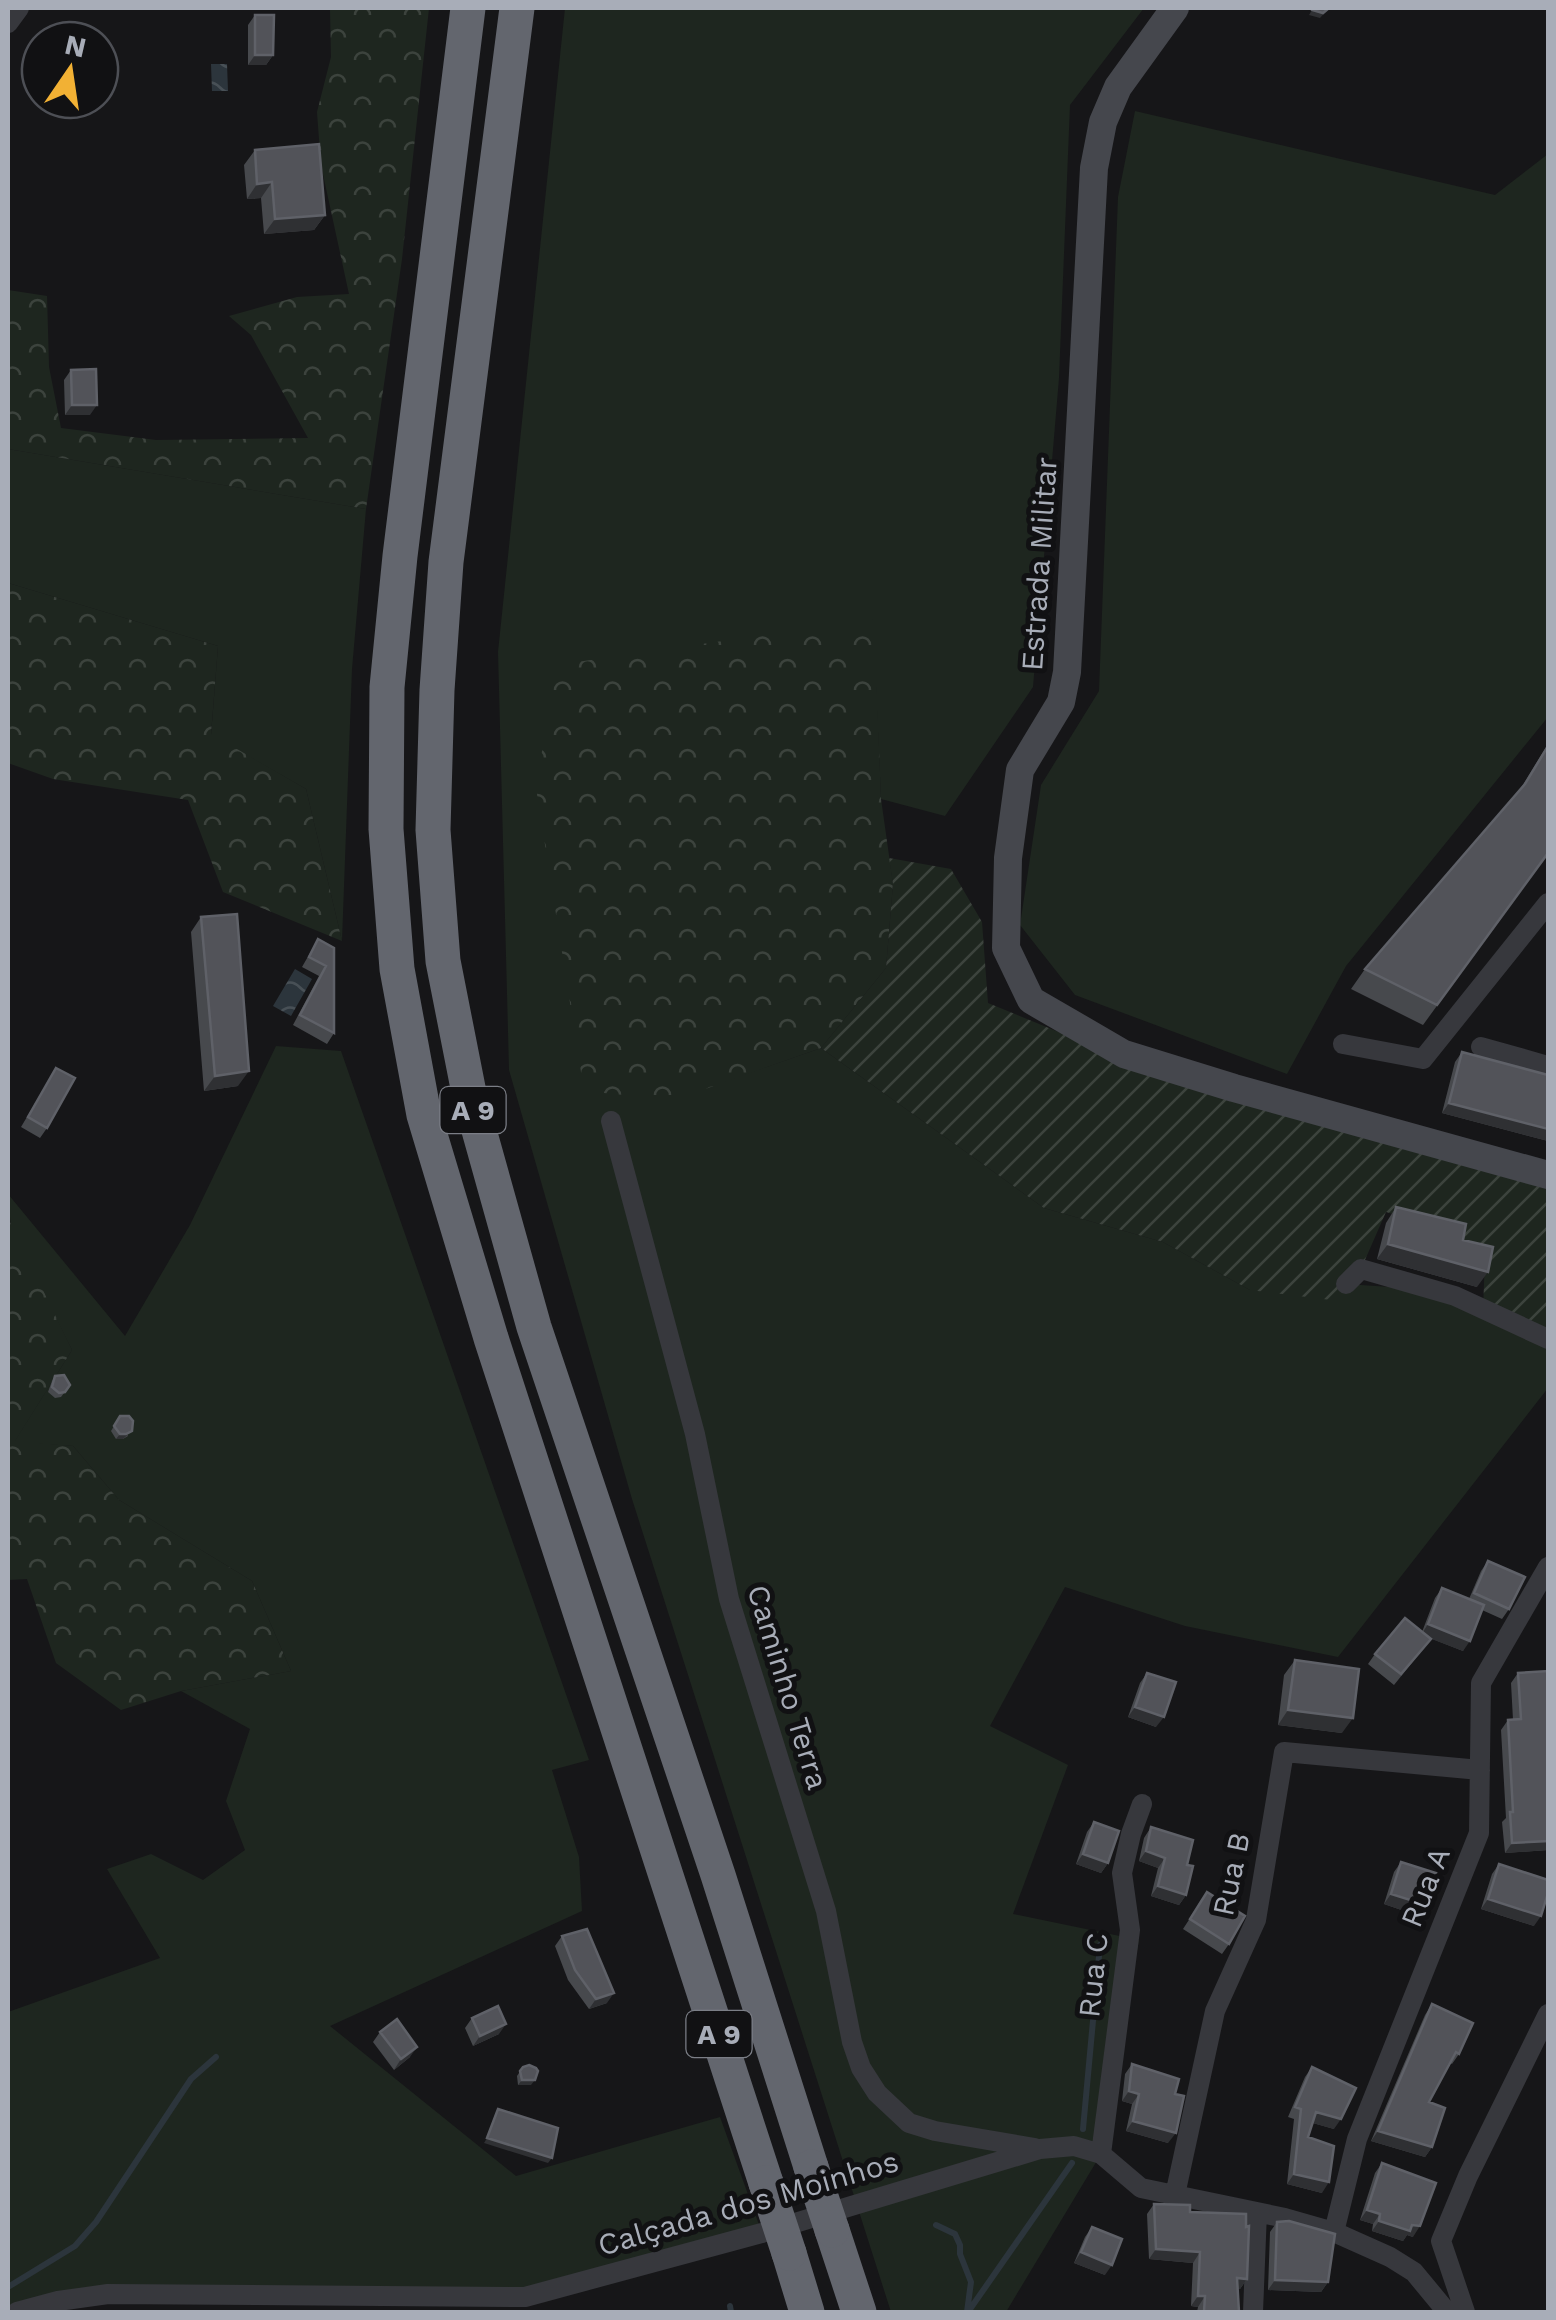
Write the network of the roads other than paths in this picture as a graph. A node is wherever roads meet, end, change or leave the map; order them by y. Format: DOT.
graph roads {
  1 [pos="19,8"];
  2 [pos="468,8"];
  3 [pos="517,8"];
  4 [pos="1175,8"];
  5 [pos="8,23"];
  6 [pos="1548,903"];
  7 [pos="1344,1044"];
  8 [pos="1481,1048"];
  9 [pos="1548,1066"];
  10 [pos="611,1121"];
  11 [pos="1548,1175"];
  12 [pos="1346,1284"];
  13 [pos="1548,1338"];
  14 [pos="1548,1566"];
  15 [pos="1480,1770"];
  16 [pos="1142,1804"];
  17 [pos="1548,2014"];
  18 [pos="1040,2149"];
  19 [pos="1101,2154"];
  20 [pos="1175,2195"];
  21 [pos="1257,2212"];
  22 [pos="1334,2232"];
  23 [pos="17,2312"];
  24 [pos="807,2312"];
  25 [pos="859,2312"];
  26 [pos="1253,2312"];
  27 [pos="1447,2312"];
  28 [pos="1465,2312"];
  1 -- 5 [label="street"];
  2 -- 24 [label="highway, A 9, bridge"];
  3 -- 25 [label="highway, A 9, bridge"];
  4 -- 11 [label="street, Estrada Militar"];
  6 -- 7 [label="street"];
  8 -- 9 [label="street"];
  10 -- 18 [label="street, Caminho Terra"];
  12 -- 13 [label="street"];
  14 -- 15 [label="street, Rua A"];
  15 -- 20 [label="street, Rua B"];
  15 -- 22 [label="street, Rua A"];
  16 -- 19 [label="street, Rua C"];
  17 -- 28 [label="street"];
  18 -- 19 [label="street, Calçada dos Moinhos"];
  18 -- 23 [label="street, Calçada dos Moinhos"];
  19 -- 20 [label="street"];
  20 -- 21 [label="street"];
  21 -- 22 [label="street"];
  21 -- 26 [label="street"];
  22 -- 27 [label="street"];
}
